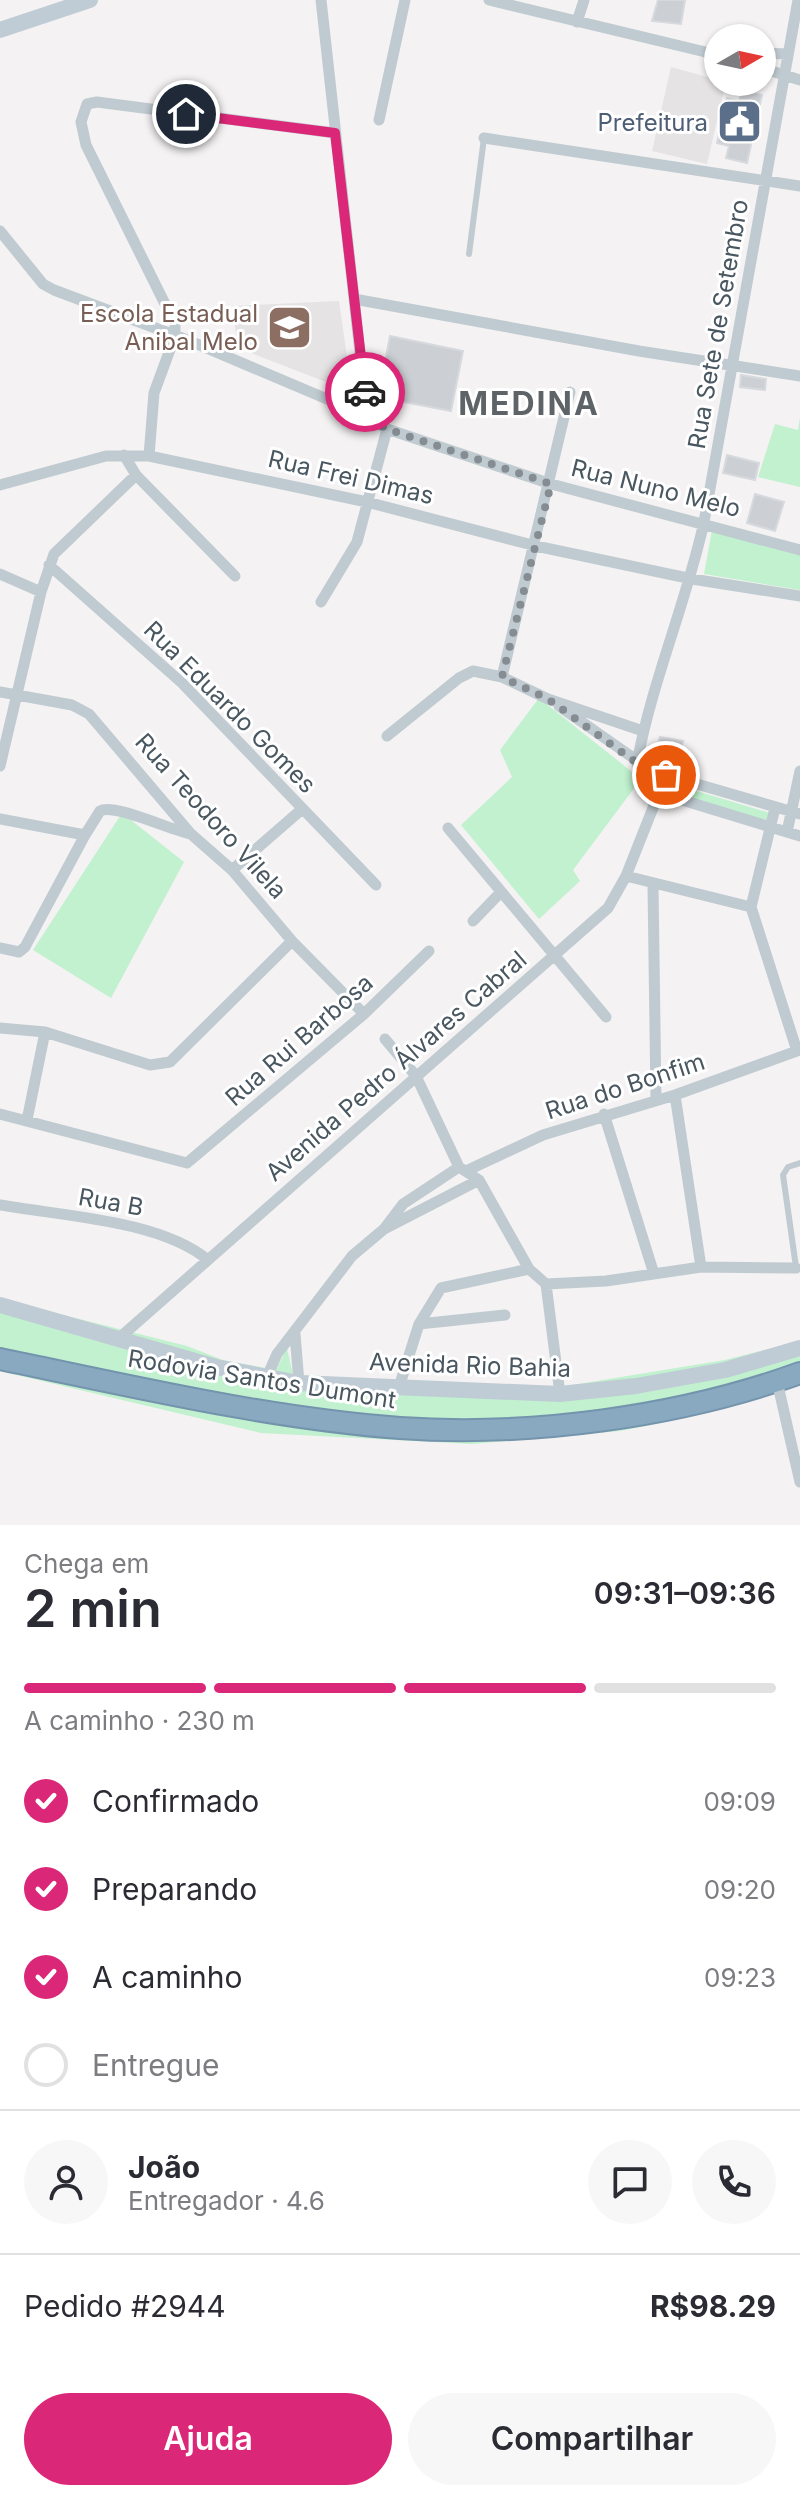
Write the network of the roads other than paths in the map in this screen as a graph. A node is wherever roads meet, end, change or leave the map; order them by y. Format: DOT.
graph roads {
  1 [pos="90,0"];
  2 [pos="321,0"];
  3 [pos="405,0"];
  4 [pos="489,0"];
  5 [pos="584,0"];
  6 [pos="798,0"];
  7 [pos="577,22"];
  8 [pos="0,30"];
  9 [pos="704,50"];
  10 [pos="776,54"];
  11 [pos="788,54"];
  12 [pos="776,72"];
  13 [pos="785,75"];
  14 [pos="800,80"];
  15 [pos="379,120"];
  16 [pos="335,133"];
  17 [pos="484,138"];
  18 [pos="766,181"];
  19 [pos="800,186"];
  20 [pos="0,231"];
  21 [pos="469,254"];
  22 [pos="354,299"];
  23 [pos="175,336"];
  24 [pos="733,365"];
  25 [pos="800,376"];
  26 [pos="570,392"];
  27 [pos="367,416"];
  28 [pos="387,429"];
  29 [pos="124,455"];
  30 [pos="149,456"];
  31 [pos="136,475"];
  32 [pos="551,484"];
  33 [pos="0,485"];
  34 [pos="367,502"];
  35 [pos="704,522"];
  36 [pos="536,546"];
  37 [pos="800,550"];
  38 [pos="49,565"];
  39 [pos="0,574"];
  40 [pos="235,576"];
  41 [pos="692,579"];
  42 [pos="41,592"];
  43 [pos="800,596"];
  44 [pos="321,602"];
  45 [pos="502,677"];
  46 [pos="0,692"];
  47 [pos="16,695"];
  48 [pos="548,699"];
  49 [pos="643,731"];
  50 [pos="387,736"];
  51 [pos="637,763"];
  52 [pos="0,766"];
  53 [pos="800,771"];
  54 [pos="666,775"];
  55 [pos="659,793"];
  56 [pos="775,808"];
  57 [pos="301,810"];
  58 [pos="795,813"];
  59 [pos="0,819"];
  60 [pos="448,828"];
  61 [pos="769,829"];
  62 [pos="787,832"];
  63 [pos="191,834"];
  64 [pos="85,835"];
  65 [pos="800,836"];
  66 [pos="232,870"];
  67 [pos="626,876"];
  68 [pos="376,885"];
  69 [pos="653,885"];
  70 [pos="501,892"];
  71 [pos="751,907"];
  72 [pos="473,921"];
  73 [pos="292,941"];
  74 [pos="0,948"];
  75 [pos="429,951"];
  76 [pos="556,956"];
  77 [pos="364,1014"];
  78 [pos="606,1017"];
  79 [pos="0,1028"];
  80 [pos="45,1032"];
  81 [pos="385,1039"];
  82 [pos="798,1050"];
  83 [pos="416,1076"];
  84 [pos="675,1095"];
  85 [pos="656,1100"];
  86 [pos="0,1114"];
  87 [pos="604,1114"];
  88 [pos="27,1120"];
  89 [pos="800,1163"];
  90 [pos="462,1169"];
  91 [pos="479,1180"];
  92 [pos="0,1205"];
  93 [pos="384,1229"];
  94 [pos="208,1260"];
  95 [pos="701,1267"];
  96 [pos="798,1268"];
  97 [pos="529,1269"];
  98 [pos="654,1274"];
  99 [pos="546,1284"];
  100 [pos="0,1305"];
  101 [pos="505,1315"];
  102 [pos="419,1324"];
  103 [pos="295,1334"];
  104 [pos="117,1340"];
  105 [pos="800,1348"];
  106 [pos="0,1359"];
  107 [pos="800,1373"];
  108 [pos="266,1379"];
  109 [pos="777,1381"];
  110 [pos="299,1383"];
  111 [pos="399,1387"];
  112 [pos="560,1394"];
  113 [pos="798,1459"];
  114 [pos="800,1482"];
  1 -- 8 [label="main road"];
  2 -- 16 [label="street"];
  3 -- 15 [label="street"];
  4 -- 7 [label="street"];
  5 -- 7 [label="street"];
  6 -- 11 [label="street, Rua Sete de Setembro"];
  7 -- 9 [label="street"];
  10 -- 11 [label="street"];
  11 -- 13 [label="street, Rua Sete de Setembro"];
  12 -- 13 [label="street"];
  13 -- 14 [label="street"];
  13 -- 18 [label="street, Rua Sete de Setembro"];
  16 -- 22 [label="street"];
  16 -- 23 [label="street"];
  17 -- 18 [label="street"];
  17 -- 21 [label="lane"];
  18 -- 19 [label="street"];
  18 -- 24 [label="street, Rua Sete de Setembro"];
  20 -- 23 [label="street, Rua Nuno Melo"];
  22 -- 24 [label="street"];
  22 -- 27 [label="street"];
  23 -- 27 [label="street, Rua Nuno Melo"];
  23 -- 30 [label="street"];
  24 -- 25 [label="street"];
  24 -- 35 [label="street, Rua Sete de Setembro"];
  26 -- 32 [label="street"];
  27 -- 28 [label="street, Rua Nuno Melo"];
  28 -- 32 [label="street, Rua Nuno Melo"];
  28 -- 34 [label="street"];
  29 -- 30 [label="street, Rua Frei Dimas"];
  29 -- 31 [label="street"];
  29 -- 33 [label="street, Rua Frei Dimas"];
  30 -- 34 [label="street, Rua Frei Dimas"];
  31 -- 38 [label="street"];
  31 -- 40 [label="street"];
  32 -- 35 [label="street, Rua Nuno Melo"];
  32 -- 36 [label="street"];
  34 -- 36 [label="street, Rua Frei Dimas"];
  34 -- 44 [label="street"];
  35 -- 37 [label="street, Rua Nuno Melo"];
  35 -- 41 [label="street, Rua Sete de Setembro"];
  36 -- 41 [label="street, Rua Frei Dimas"];
  36 -- 45 [label="street"];
  38 -- 42 [label="street"];
  38 -- 57 [label="street, Rua Eduardo Gomes"];
  39 -- 42 [label="street"];
  41 -- 43 [label="street, Rua Frei Dimas"];
  41 -- 49 [label="street, Rua Sete de Setembro"];
  42 -- 47 [label="street"];
  45 -- 48 [label="street"];
  45 -- 50 [label="street"];
  46 -- 47 [label="street, Rua Teodoro Vilela"];
  47 -- 52 [label="street"];
  47 -- 63 [label="street, Rua Teodoro Vilela"];
  48 -- 49 [label="street"];
  48 -- 51 [label="street"];
  49 -- 51 [label="street, Rua Sete de Setembro"];
  51 -- 54 [label="street"];
  53 -- 58 [label="street"];
  54 -- 55 [label="street, Avenida Pedro Álvares Cabral"];
  54 -- 56 [label="street"];
  55 -- 61 [label="street"];
  55 -- 67 [label="street, Avenida Pedro Álvares Cabral"];
  56 -- 58 [label="street"];
  56 -- 61 [label="street"];
  57 -- 66 [label="street"];
  57 -- 68 [label="street, Rua Eduardo Gomes"];
  58 -- 62 [label="street"];
  59 -- 64 [label="street"];
  60 -- 70 [label="street"];
  61 -- 62 [label="street"];
  61 -- 71 [label="street"];
  62 -- 65 [label="street"];
  63 -- 64 [label="street"];
  63 -- 66 [label="street, Rua Teodoro Vilela"];
  64 -- 74 [label="street"];
  66 -- 73 [label="street, Rua Teodoro Vilela"];
  67 -- 69 [label="street"];
  67 -- 76 [label="street, Avenida Pedro Álvares Cabral"];
  69 -- 71 [label="street"];
  69 -- 85 [label="street"];
  70 -- 72 [label="street"];
  70 -- 76 [label="street"];
  71 -- 82 [label="street"];
  73 -- 77 [label="street, Rua Teodoro Vilela"];
  73 -- 80 [label="street"];
  75 -- 77 [label="street, Rua Rui Barbosa"];
  76 -- 78 [label="street"];
  76 -- 83 [label="street, Avenida Pedro Álvares Cabral"];
  77 -- 88 [label="street, Rua Rui Barbosa"];
  79 -- 80 [label="street"];
  80 -- 88 [label="street"];
  81 -- 83 [label="street"];
  82 -- 84 [label="street, Rua do Bonfim"];
  83 -- 90 [label="street"];
  83 -- 94 [label="street, Avenida Pedro Álvares Cabral"];
  84 -- 85 [label="street, Rua do Bonfim"];
  84 -- 95 [label="street"];
  85 -- 87 [label="street, Rua do Bonfim"];
  86 -- 88 [label="street"];
  87 -- 90 [label="street, Rua do Bonfim"];
  87 -- 98 [label="street"];
  89 -- 96 [label="lane"];
  90 -- 91 [label="street"];
  90 -- 93 [label="street, Rua do Bonfim"];
  91 -- 93 [label="street, Rua do Bonfim"];
  91 -- 97 [label="street"];
  92 -- 94 [label="street, Rua B"];
  93 -- 103 [label="street, Rua do Bonfim"];
  94 -- 104 [label="street, Avenida Pedro Álvares Cabral"];
  95 -- 96 [label="street"];
  95 -- 98 [label="street"];
  97 -- 99 [label="street"];
  97 -- 102 [label="street"];
  98 -- 99 [label="street"];
  99 -- 112 [label="street"];
  100 -- 104 [label="main road, Avenida Rio Bahia"];
  101 -- 102 [label="street"];
  102 -- 111 [label="street"];
  103 -- 108 [label="street, Rua do Bonfim"];
  103 -- 110 [label="street"];
  104 -- 108 [label="main road, Avenida Rio Bahia"];
  105 -- 112 [label="main road, Avenida Rio Bahia"];
  106 -- 109 [label="highway, Rodovia Santos Dumont"];
  107 -- 109 [label="highway, Rodovia Santos Dumont"];
  108 -- 110 [label="main road, Avenida Rio Bahia"];
  109 -- 113 [label="street"];
  110 -- 111 [label="main road, Avenida Rio Bahia"];
  111 -- 112 [label="main road, Avenida Rio Bahia"];
  113 -- 114 [label="street"];
}
